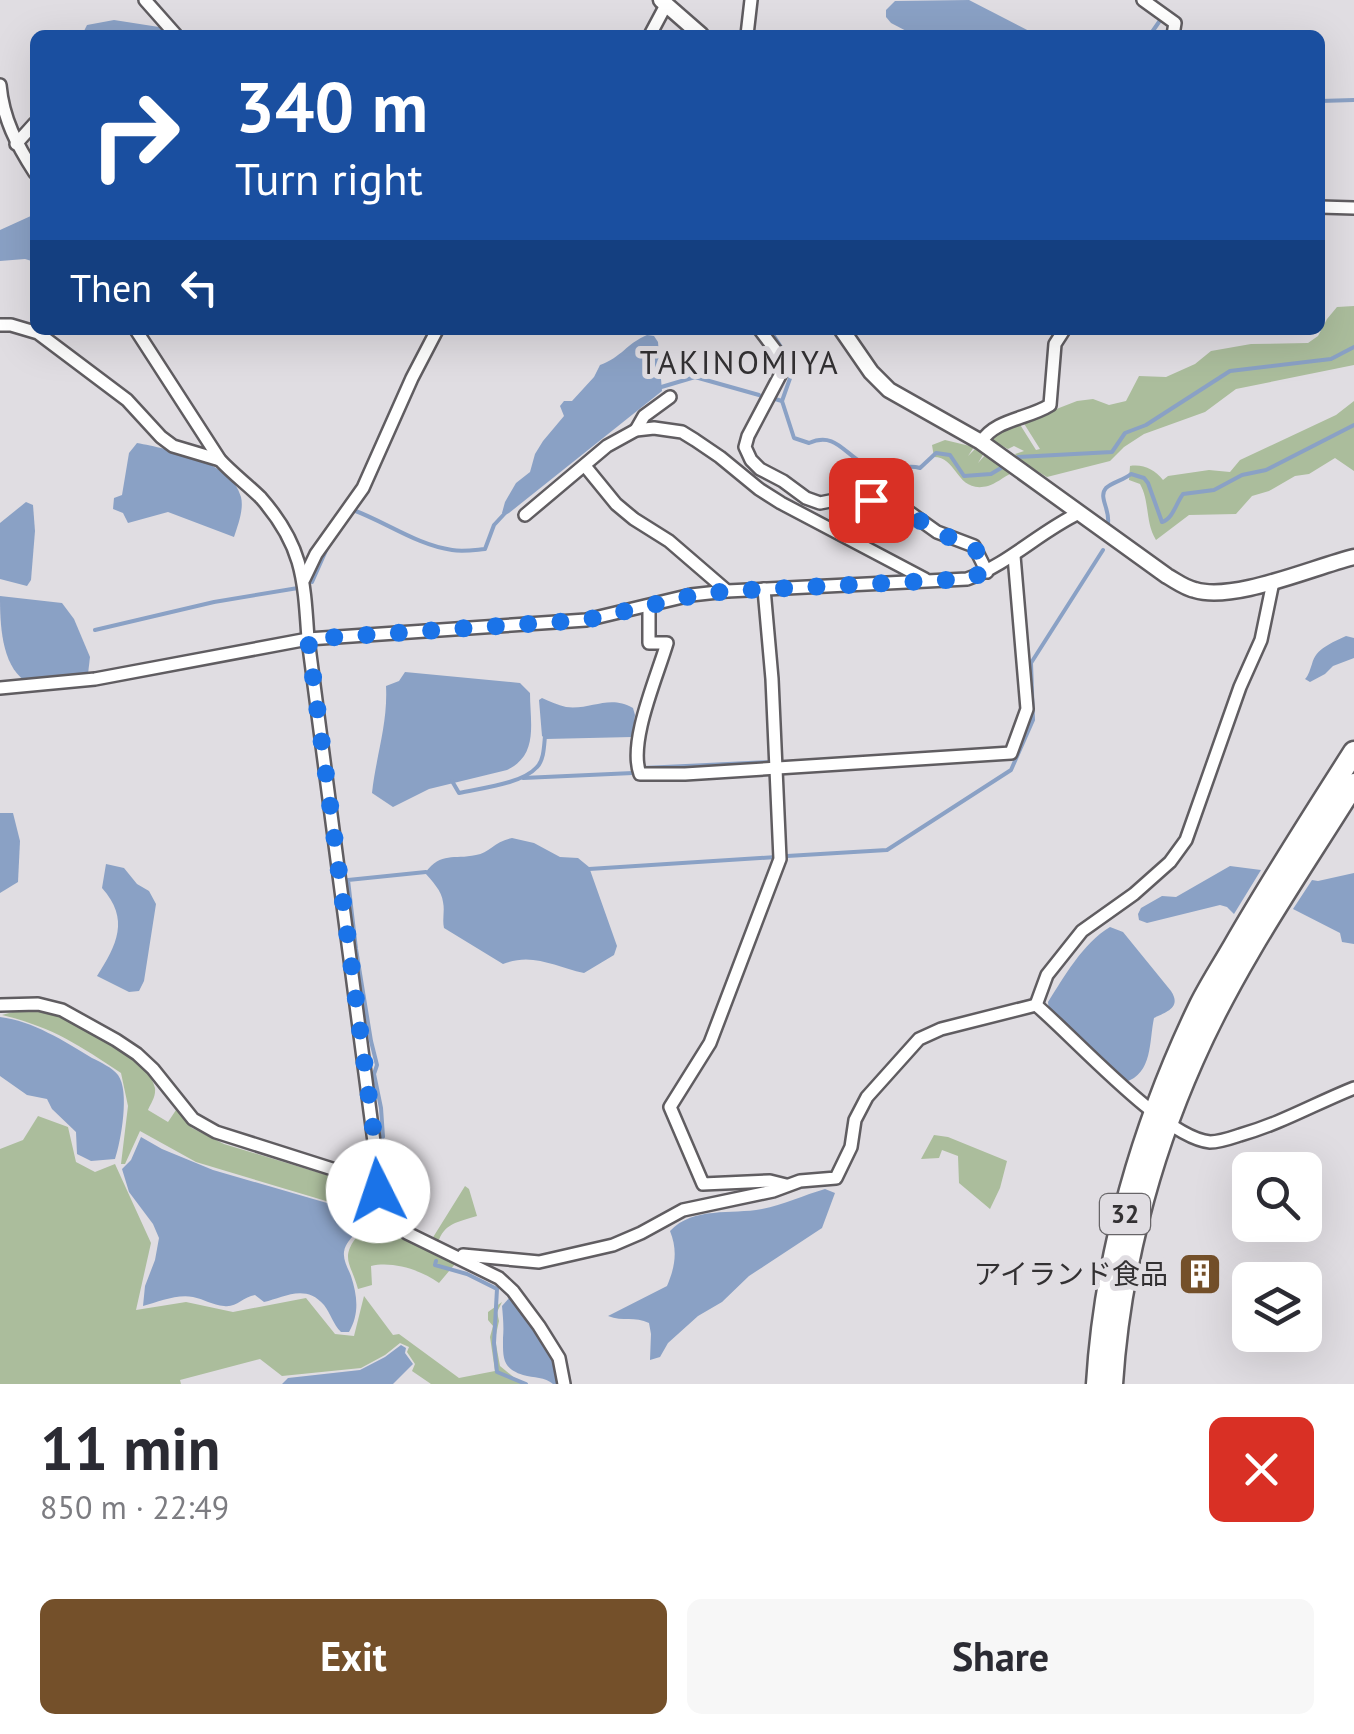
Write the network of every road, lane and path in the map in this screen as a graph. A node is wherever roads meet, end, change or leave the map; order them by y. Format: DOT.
graph roads {
  1 [pos="145,0"];
  2 [pos="751,0"];
  3 [pos="1143,0"];
  4 [pos="663,2"];
  5 [pos="172,30"];
  6 [pos="652,30"];
  7 [pos="695,30"];
  8 [pos="747,30"];
  9 [pos="1174,30"];
  10 [pos="0,85"];
  11 [pos="1,97"];
  12 [pos="30,129"];
  13 [pos="16,144"];
  14 [pos="30,165"];
  15 [pos="1325,207"];
  16 [pos="1354,208"];
  17 [pos="0,325"];
  18 [pos="30,330"];
  19 [pos="42,335"];
  20 [pos="139,335"];
  21 [pos="434,335"];
  22 [pos="764,335"];
  23 [pos="845,335"];
  24 [pos="1061,335"];
  25 [pos="670,397"];
  26 [pos="636,430"];
  27 [pos="980,442"];
  28 [pos="220,460"];
  29 [pos="585,466"];
  30 [pos="1079,513"];
  31 [pos="524,515"];
  32 [pos="1014,556"];
  33 [pos="1354,558"];
  34 [pos="986,572"];
  35 [pos="304,579"];
  36 [pos="928,581"];
  37 [pos="1273,582"];
  38 [pos="764,589"];
  39 [pos="727,591"];
  40 [pos="649,606"];
  41 [pos="308,639"];
  42 [pos="0,688"];
  43 [pos="1354,752"];
  44 [pos="776,768"];
  45 [pos="1354,784"];
  46 [pos="0,1005"];
  47 [pos="1036,1005"];
  48 [pos="1354,1088"];
  49 [pos="1162,1117"];
  50 [pos="786,1185"];
  51 [pos="378,1191"];
  52 [pos="452,1254"];
  53 [pos="564,1384"];
  54 [pos="1098,1384"];
  55 [pos="1112,1384"];
  1 -- 5 [label="street"];
  2 -- 8 [label="street"];
  3 -- 9 [label="street"];
  4 -- 6 [label="street"];
  4 -- 7 [label="street"];
  10 -- 11 [label="street"];
  11 -- 13 [label="street"];
  12 -- 13 [label="street"];
  13 -- 14 [label="street"];
  15 -- 16 [label="street"];
  17 -- 18 [label="street"];
  19 -- 28 [label="street"];
  20 -- 28 [label="street"];
  21 -- 35 [label="street"];
  22 -- 34 [label="street"];
  23 -- 27 [label="street"];
  24 -- 27 [label="street"];
  25 -- 26 [label="street"];
  26 -- 29 [label="street"];
  26 -- 36 [label="street"];
  27 -- 30 [label="street"];
  28 -- 35 [label="street"];
  29 -- 31 [label="street"];
  29 -- 39 [label="street"];
  30 -- 32 [label="street"];
  30 -- 37 [label="street"];
  32 -- 34 [label="street"];
  32 -- 44 [label="street"];
  33 -- 37 [label="street"];
  34 -- 36 [label="street"];
  35 -- 41 [label="street"];
  36 -- 38 [label="street"];
  37 -- 47 [label="street"];
  38 -- 39 [label="street"];
  38 -- 44 [label="street"];
  39 -- 40 [label="street"];
  40 -- 41 [label="street"];
  40 -- 44 [label="street"];
  41 -- 42 [label="street"];
  41 -- 51 [label="street"];
  43 -- 49 [label="highway, 32"];
  44 -- 50 [label="street"];
  45 -- 49 [label="highway, 32"];
  46 -- 51 [label="street"];
  47 -- 49 [label="street"];
  47 -- 50 [label="street"];
  48 -- 49 [label="street"];
  49 -- 54 [label="highway, 32"];
  49 -- 55 [label="highway, 32"];
  50 -- 52 [label="street"];
  51 -- 52 [label="street"];
  52 -- 53 [label="street"];
}
